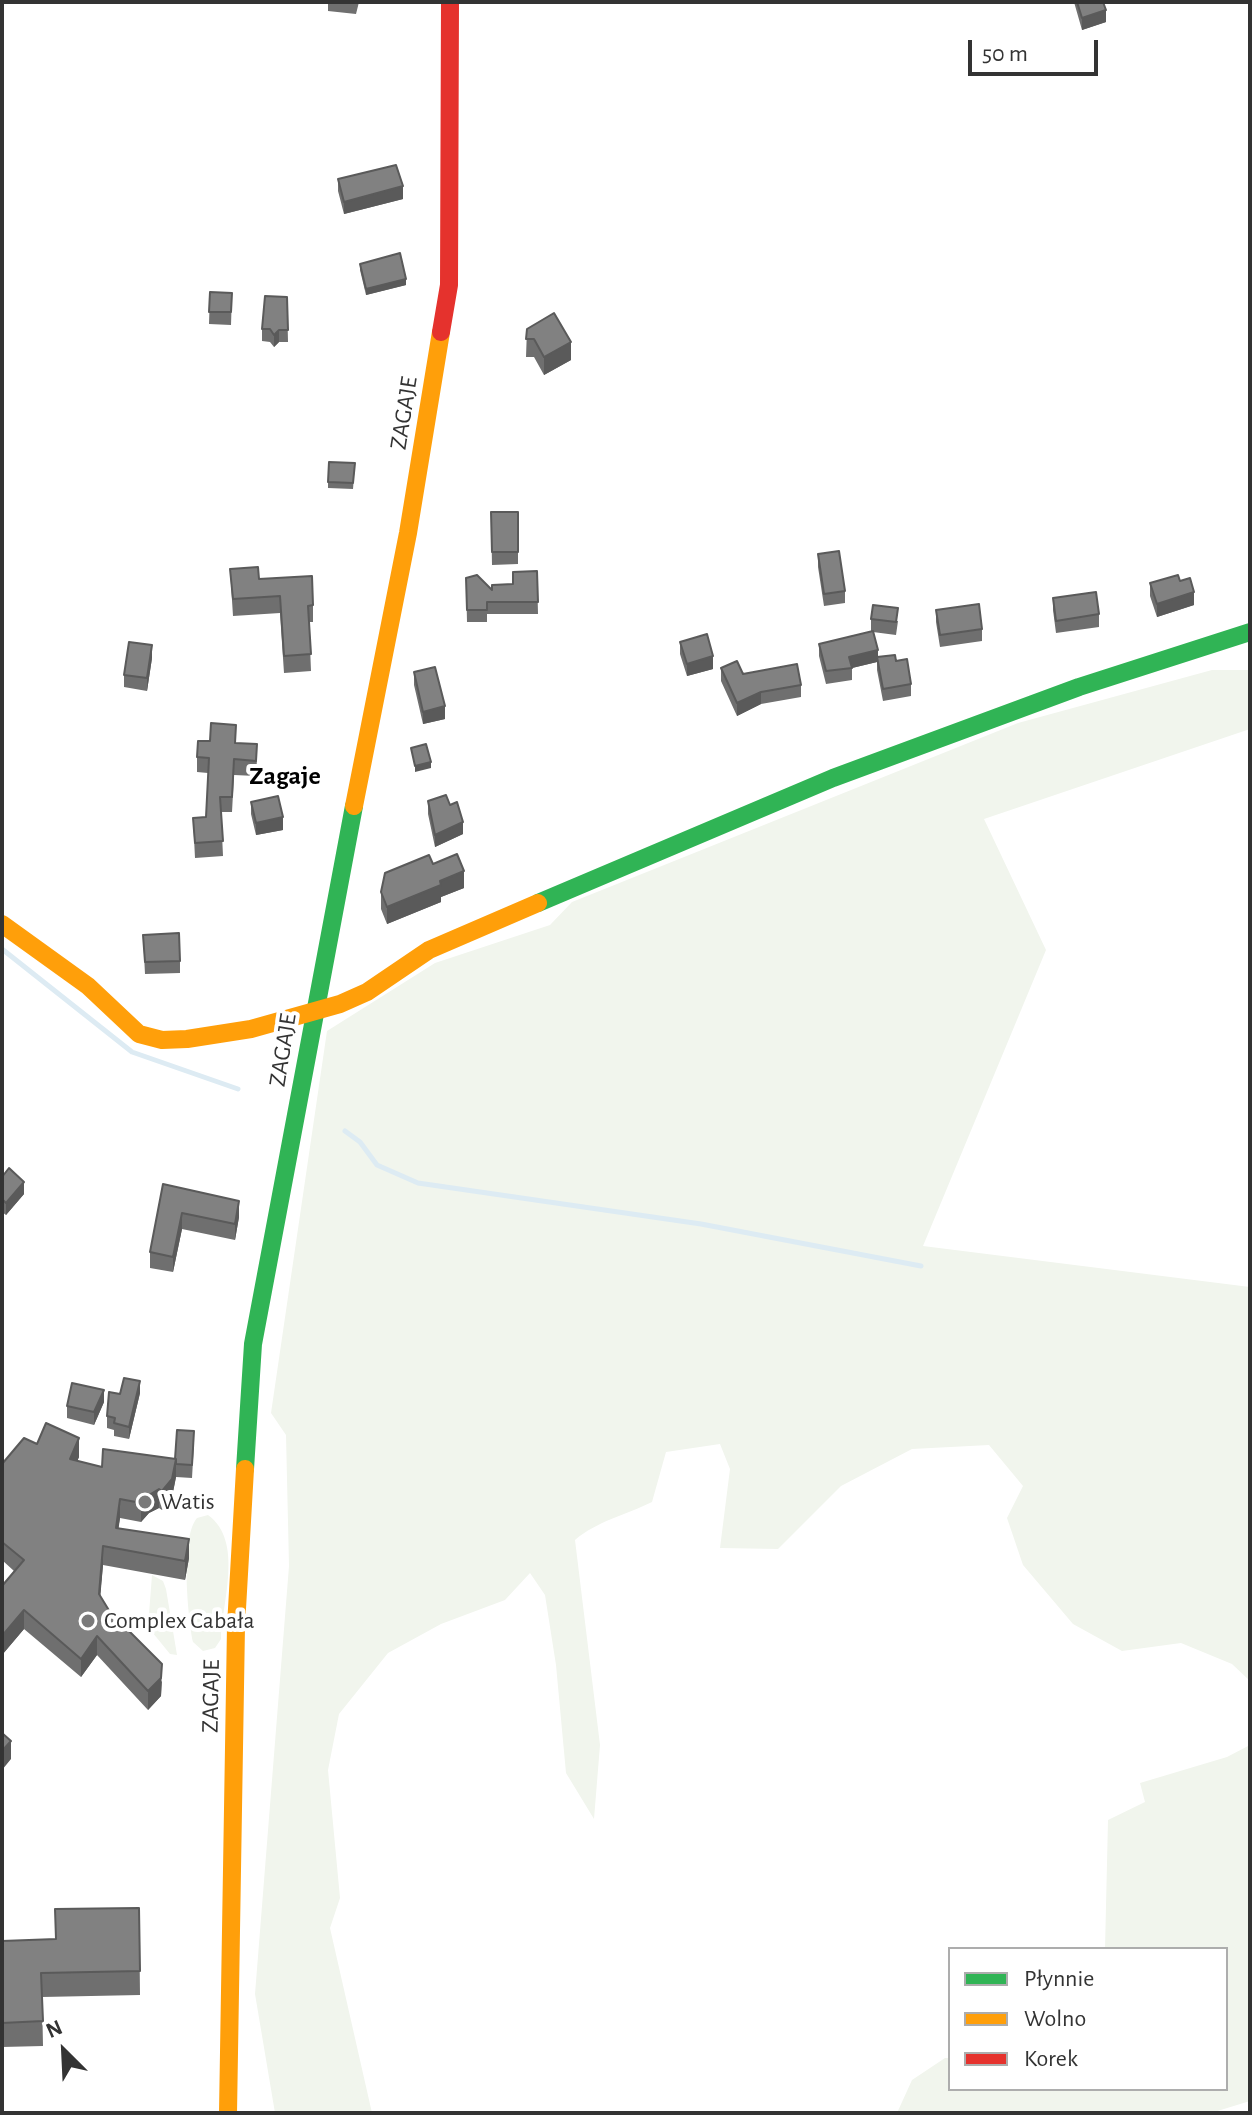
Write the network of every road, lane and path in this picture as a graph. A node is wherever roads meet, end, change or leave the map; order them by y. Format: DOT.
graph roads {
  1 [pos="450,2"];
  2 [pos="1250,632"];
  3 [pos="2,924"];
  4 [pos="314,1012"];
  5 [pos="228,2113"];
  1 -- 4 [label="main road, ZAGAJE"];
  2 -- 4 [label="main road"];
  3 -- 4 [label="main road"];
  4 -- 5 [label="main road, ZAGAJE"];
}
